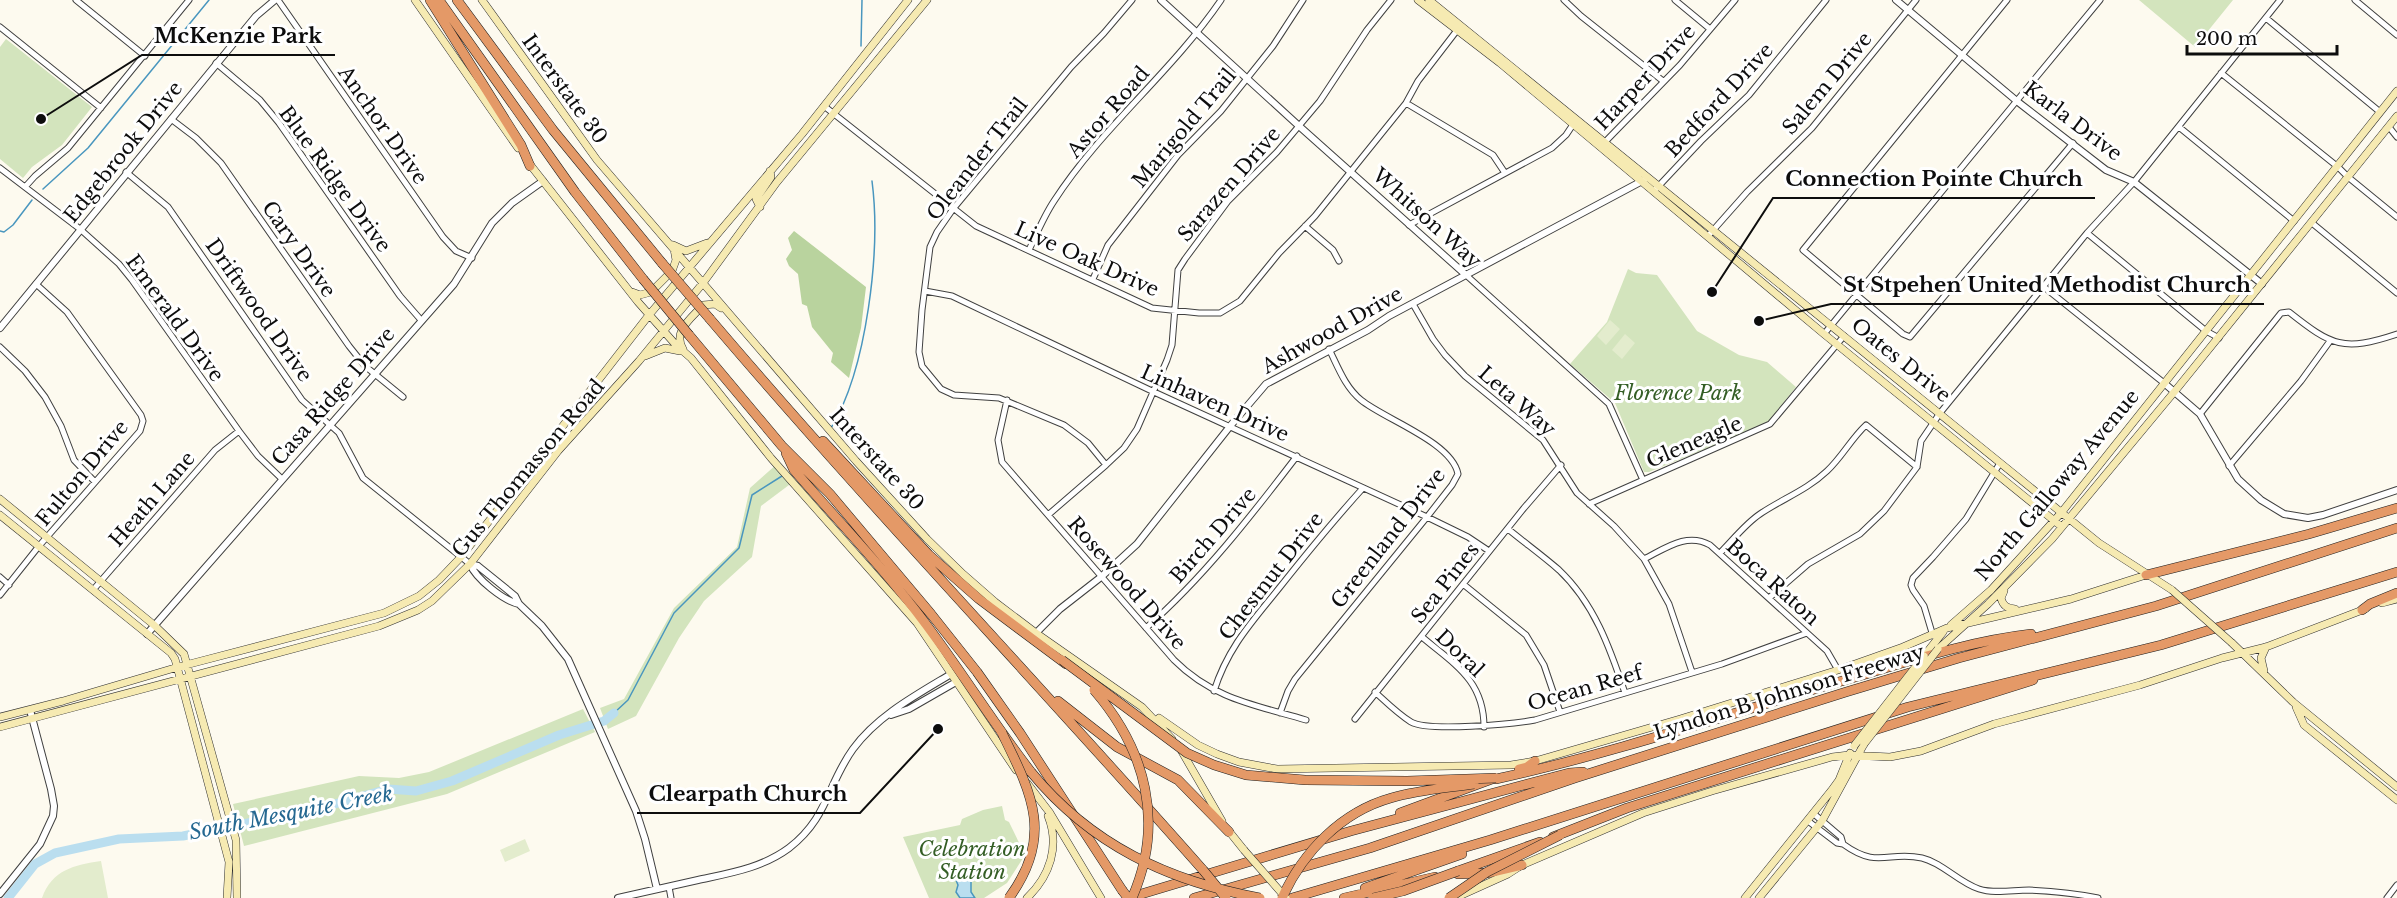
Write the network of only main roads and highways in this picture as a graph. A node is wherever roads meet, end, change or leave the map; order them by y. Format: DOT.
graph roads {
  1 [pos="416,0"];
  2 [pos="430,0"];
  3 [pos="439,0"];
  4 [pos="457,0"];
  5 [pos="482,0"];
  6 [pos="908,0"];
  7 [pos="927,0"];
  8 [pos="1419,0"];
  9 [pos="1429,0"];
  10 [pos="901,9"];
  11 [pos="912,18"];
  12 [pos="2397,91"];
  13 [pos="2397,116"];
  14 [pos="1575,122"];
  15 [pos="530,166"];
  16 [pos="770,171"];
  17 [pos="760,207"];
  18 [pos="1711,232"];
  19 [pos="712,241"];
  20 [pos="672,246"];
  21 [pos="691,267"];
  22 [pos="703,283"];
  23 [pos="629,291"];
  24 [pos="726,310"];
  25 [pos="649,315"];
  26 [pos="663,331"];
  27 [pos="683,352"];
  28 [pos="639,361"];
  29 [pos="775,395"];
  30 [pos="2121,438"];
  31 [pos="782,446"];
  32 [pos="2128,446"];
  33 [pos="0,500"];
  34 [pos="2397,508"];
  35 [pos="2061,513"];
  36 [pos="0,515"];
  37 [pos="2068,518"];
  38 [pos="2054,520"];
  39 [pos="2062,527"];
  40 [pos="2397,528"];
  41 [pos="2397,572"];
  42 [pos="2146,576"];
  43 [pos="2008,584"];
  44 [pos="2397,593"];
  45 [pos="413,599"];
  46 [pos="2397,599"];
  47 [pos="2029,608"];
  48 [pos="418,610"];
  49 [pos="2362,610"];
  50 [pos="353,622"];
  51 [pos="1966,622"];
  52 [pos="1947,628"];
  53 [pos="2060,631"];
  54 [pos="356,632"];
  55 [pos="1920,641"];
  56 [pos="2266,647"];
  57 [pos="1931,651"];
  58 [pos="2244,652"];
  59 [pos="1062,660"];
  60 [pos="188,664"];
  61 [pos="178,667"];
  62 [pos="953,671"];
  63 [pos="2051,673"];
  64 [pos="191,676"];
  65 [pos="181,678"];
  66 [pos="1033,680"];
  67 [pos="2270,681"];
  68 [pos="99,689"];
  69 [pos="102,699"];
  70 [pos="2293,702"];
  71 [pos="1142,707"];
  72 [pos="0,717"];
  73 [pos="0,727"];
  74 [pos="1002,734"];
  75 [pos="201,754"];
  76 [pos="212,754"];
  77 [pos="1854,755"];
  78 [pos="1832,757"];
  79 [pos="1535,761"];
  80 [pos="2371,766"];
  81 [pos="1845,768"];
  82 [pos="1597,771"];
  83 [pos="2364,773"];
  84 [pos="1496,779"];
  85 [pos="2397,787"];
  86 [pos="2397,800"];
  87 [pos="1042,802"];
  88 [pos="1366,827"];
  89 [pos="1229,832"];
  90 [pos="1560,835"];
  91 [pos="1490,840"];
  92 [pos="1522,865"];
  93 [pos="1127,896"];
  94 [pos="227,898"];
  95 [pos="237,898"];
  96 [pos="1010,898"];
  97 [pos="1027,898"];
  98 [pos="1101,898"];
  99 [pos="1194,898"];
  100 [pos="1226,898"];
  101 [pos="1260,898"];
  102 [pos="1282,898"];
  103 [pos="1286,898"];
  104 [pos="1292,898"];
  105 [pos="1337,898"];
  106 [pos="1344,898"];
  107 [pos="1373,898"];
  108 [pos="1449,898"];
  109 [pos="1455,898"];
  110 [pos="1745,898"];
  111 [pos="1759,898"];
  1 -- 15 [label="main road"];
  2 -- 15 [label="highway"];
  3 -- 31 [label="highway, bridge"];
  4 -- 29 [label="highway, bridge"];
  5 -- 20 [label="main road, Interstate 30"];
  6 -- 10 [label="main road, Gus Thomasson Road"];
  7 -- 11 [label="main road, Gus Thomasson Road"];
  8 -- 14 [label="main road, Oates Drive"];
  9 -- 14 [label="main road, Oates Drive"];
  10 -- 11 [label="main road"];
  10 -- 16 [label="main road, Gus Thomasson Road"];
  11 -- 17 [label="main road, Gus Thomasson Road"];
  12 -- 30 [label="main road, North Galloway Avenue"];
  13 -- 32 [label="main road, North Galloway Avenue"];
  14 -- 18 [label="main road, Oates Drive"];
  15 -- 23 [label="main road"];
  16 -- 17 [label="main road"];
  16 -- 19 [label="main road, Gus Thomasson Road"];
  17 -- 22 [label="main road, Gus Thomasson Road"];
  18 -- 35 [label="main road, Oates Drive"];
  18 -- 38 [label="main road, Oates Drive"];
  19 -- 20 [label="main road"];
  19 -- 21 [label="main road, Gus Thomasson Road"];
  20 -- 21 [label="main road, Interstate 30"];
  20 -- 23 [label="main road"];
  21 -- 22 [label="main road, Interstate 30"];
  21 -- 25 [label="main road, Gus Thomasson Road"];
  22 -- 24 [label="main road, Interstate 30"];
  22 -- 26 [label="main road, Gus Thomasson Road"];
  23 -- 25 [label="main road"];
  24 -- 27 [label="main road"];
  24 -- 71 [label="main road, Interstate 30"];
  25 -- 26 [label="main road"];
  25 -- 45 [label="main road, Gus Thomasson Road"];
  26 -- 27 [label="main road"];
  26 -- 28 [label="main road, Gus Thomasson Road"];
  27 -- 28 [label="main road"];
  27 -- 62 [label="main road"];
  28 -- 48 [label="main road, Gus Thomasson Road"];
  29 -- 59 [label="highway"];
  29 -- 66 [label="highway"];
  30 -- 32 [label="main road"];
  30 -- 35 [label="main road, North Galloway Avenue"];
  31 -- 62 [label="highway"];
  31 -- 93 [label="highway"];
  32 -- 37 [label="main road, North Galloway Avenue"];
  33 -- 60 [label="main road"];
  34 -- 42 [label="highway"];
  35 -- 37 [label="main road, Oates Drive"];
  35 -- 38 [label="main road, North Galloway Avenue"];
  36 -- 61 [label="main road"];
  37 -- 39 [label="main road, North Galloway Avenue"];
  37 -- 42 [label="main road, Oates Drive"];
  38 -- 39 [label="main road, Oates Drive"];
  38 -- 52 [label="main road, North Galloway Avenue"];
  39 -- 43 [label="main road, North Galloway Avenue"];
  40 -- 53 [label="highway, Lyndon B Johnson Freeway"];
  41 -- 63 [label="highway"];
  42 -- 47 [label="main road, Lyndon B Johnson Freeway"];
  42 -- 58 [label="main road, Oates Drive, bridge"];
  43 -- 47 [label="main road"];
  43 -- 51 [label="main road, North Galloway Avenue"];
  44 -- 49 [label="highway"];
  45 -- 48 [label="main road"];
  45 -- 50 [label="main road, Gus Thomasson Road"];
  46 -- 49 [label="main road"];
  47 -- 51 [label="main road, Lyndon B Johnson Freeway"];
  48 -- 54 [label="main road, Gus Thomasson Road"];
  49 -- 56 [label="main road"];
  50 -- 54 [label="main road"];
  50 -- 60 [label="main road, Gus Thomasson Road"];
  51 -- 52 [label="main road, Lyndon B Johnson Freeway"];
  51 -- 57 [label="main road, North Galloway Avenue"];
  52 -- 55 [label="main road, Lyndon B Johnson Freeway"];
  52 -- 57 [label="main road, North Galloway Avenue"];
  53 -- 82 [label="highway, Lyndon B Johnson Freeway"];
  53 -- 84 [label="highway"];
  54 -- 64 [label="main road, Gus Thomasson Road"];
  55 -- 57 [label="main road"];
  55 -- 79 [label="main road, Lyndon B Johnson Freeway"];
  56 -- 58 [label="main road"];
  56 -- 67 [label="main road"];
  57 -- 77 [label="main road, North Galloway Avenue, bridge"];
  57 -- 77 [label="main road, North Galloway Avenue, bridge"];
  58 -- 67 [label="main road, Oates Drive"];
  58 -- 77 [label="main road"];
  59 -- 84 [label="highway, bridge"];
  59 -- 93 [label="highway, bridge"];
  60 -- 61 [label="main road, Gus Thomasson Road"];
  60 -- 64 [label="main road"];
  61 -- 65 [label="main road"];
  61 -- 68 [label="main road, Gus Thomasson Road"];
  62 -- 74 [label="highway"];
  62 -- 87 [label="main road"];
  63 -- 90 [label="highway"];
  63 -- 91 [label="highway"];
  64 -- 65 [label="main road, Gus Thomasson Road"];
  64 -- 76 [label="main road"];
  65 -- 69 [label="main road, Gus Thomasson Road"];
  65 -- 75 [label="main road"];
  66 -- 89 [label="highway"];
  66 -- 100 [label="highway, bridge"];
  67 -- 70 [label="main road, Oates Drive"];
  68 -- 69 [label="main road"];
  68 -- 72 [label="main road, Gus Thomasson Road"];
  69 -- 73 [label="main road, Gus Thomasson Road"];
  70 -- 80 [label="main road, Oates Drive"];
  70 -- 83 [label="main road, Oates Drive"];
  71 -- 79 [label="main road, Lyndon B Johnson Freeway"];
  71 -- 89 [label="main road, Interstate 30"];
  74 -- 96 [label="highway, bridge"];
  74 -- 101 [label="highway, bridge"];
  75 -- 76 [label="main road"];
  75 -- 94 [label="main road"];
  76 -- 95 [label="main road"];
  77 -- 78 [label="main road"];
  77 -- 81 [label="main road, North Galloway Avenue"];
  77 -- 111 [label="main road, North Galloway Avenue"];
  78 -- 81 [label="main road"];
  78 -- 92 [label="main road"];
  79 -- 88 [label="highway"];
  80 -- 83 [label="main road"];
  80 -- 85 [label="main road, Oates Drive"];
  81 -- 110 [label="main road, North Galloway Avenue"];
  82 -- 88 [label="highway"];
  82 -- 99 [label="highway, Lyndon B Johnson Freeway"];
  83 -- 86 [label="main road, Oates Drive"];
  84 -- 102 [label="highway, bridge"];
  87 -- 97 [label="main road"];
  87 -- 98 [label="main road"];
  88 -- 93 [label="highway"];
  89 -- 103 [label="main road, Interstate 30, bridge"];
  90 -- 107 [label="highway, bridge"];
  90 -- 108 [label="highway, bridge"];
  91 -- 104 [label="highway"];
  91 -- 105 [label="highway"];
  92 -- 106 [label="highway"];
  92 -- 109 [label="main road"];
}
